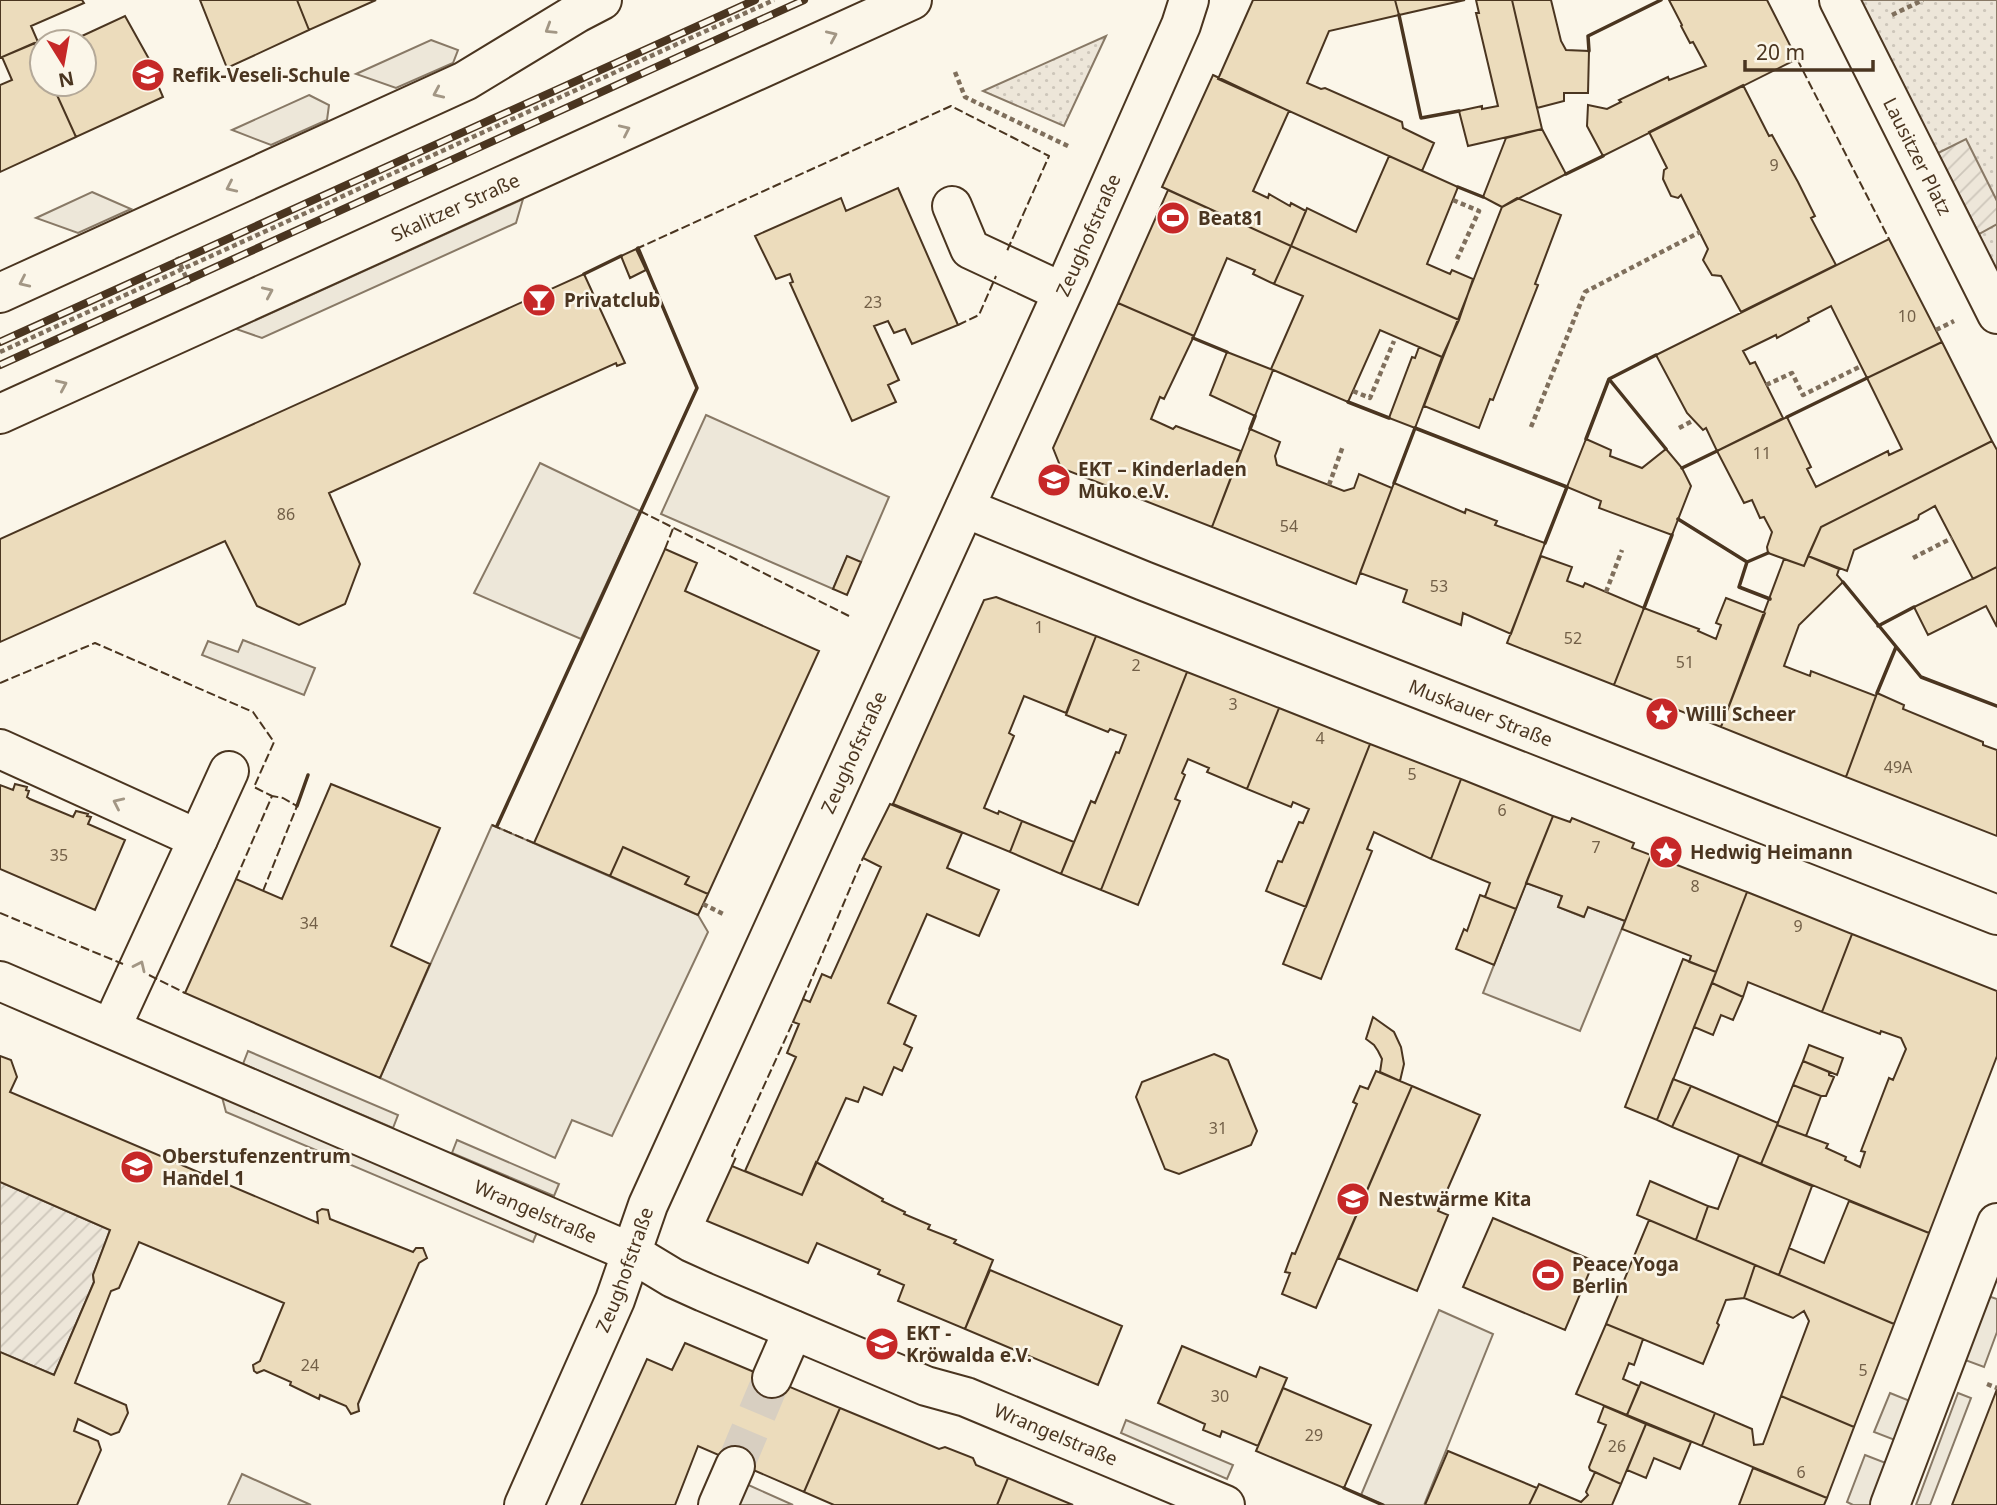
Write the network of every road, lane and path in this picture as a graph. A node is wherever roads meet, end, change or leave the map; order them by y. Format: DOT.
graph roads {
  1 [pos="602,0"];
  2 [pos="774,0"];
  3 [pos="912,0"];
  4 [pos="1189,0"];
  5 [pos="1839,0"];
  6 [pos="955,72"];
  7 [pos="1068,146"];
  8 [pos="1453,200"];
  9 [pos="952,206"];
  10 [pos="1700,232"];
  11 [pos="173,248"];
  12 [pos="1457,259"];
  13 [pos="183,269"];
  14 [pos="192,292"];
  15 [pos="1062,292"];
  16 [pos="0,293"];
  17 [pos="1997,314"];
  18 [pos="1394,341"];
  19 [pos="0,352"];
  20 [pos="1861,366"];
  21 [pos="1766,385"];
  22 [pos="1353,391"];
  23 [pos="0,414"];
  24 [pos="1694,420"];
  25 [pos="1531,427"];
  26 [pos="1679,428"];
  27 [pos="1343,446"];
  28 [pos="1329,485"];
  29 [pos="965,508"];
  30 [pos="1952,538"];
  31 [pos="1622,550"];
  32 [pos="1913,558"];
  33 [pos="1606,592"];
  34 [pos="0,749"];
  35 [pos="229,771"];
  36 [pos="198,839"];
  37 [pos="703,904"];
  38 [pos="725,915"];
  39 [pos="1997,915"];
  40 [pos="0,981"];
  41 [pos="111,1028"];
  42 [pos="1997,1223"];
  43 [pos="630,1252"];
  44 [pos="793,1330"];
  45 [pos="772,1378"];
  46 [pos="1987,1384"];
  47 [pos="1997,1388"];
  48 [pos="735,1466"];
  49 [pos="524,1505"];
  50 [pos="718,1505"];
  51 [pos="1225,1505"];
  52 [pos="1890,1505"];
  1 -- 16 [label="street, one-way"];
  2 -- 13 [label="path"];
  23 -- 3 [label="street, Skalitzer Straße, one-way"];
  4 -- 15 [label="street, Zeughofstraße"];
  5 -- 17 [label="street, Lausitzer Platz"];
  6 -- 7 [label="path"];
  8 -- 12 [label="path"];
  9 -- 15 [label="street"];
  10 -- 25 [label="path"];
  11 -- 13 [label="path"];
  13 -- 14 [label="path"];
  13 -- 19 [label="path"];
  15 -- 29 [label="street, Zeughofstraße"];
  18 -- 22 [label="path"];
  20 -- 21 [label="path"];
  24 -- 26 [label="path"];
  27 -- 28 [label="path"];
  29 -- 39 [label="street, Muskauer Straße"];
  29 -- 43 [label="street, Zeughofstraße"];
  30 -- 32 [label="path"];
  31 -- 33 [label="path"];
  36 -- 34 [label="street, one-way"];
  35 -- 36 [label="street"];
  41 -- 36 [label="street, one-way"];
  37 -- 38 [label="path"];
  40 -- 41 [label="street, Wrangelstraße"];
  41 -- 43 [label="street, Wrangelstraße"];
  42 -- 52 [label="street"];
  43 -- 44 [label="street, Wrangelstraße"];
  43 -- 49 [label="street, Zeughofstraße"];
  44 -- 45 [label="street"];
  44 -- 51 [label="street, Wrangelstraße"];
  46 -- 47 [label="path"];
  48 -- 50 [label="street"];
}
